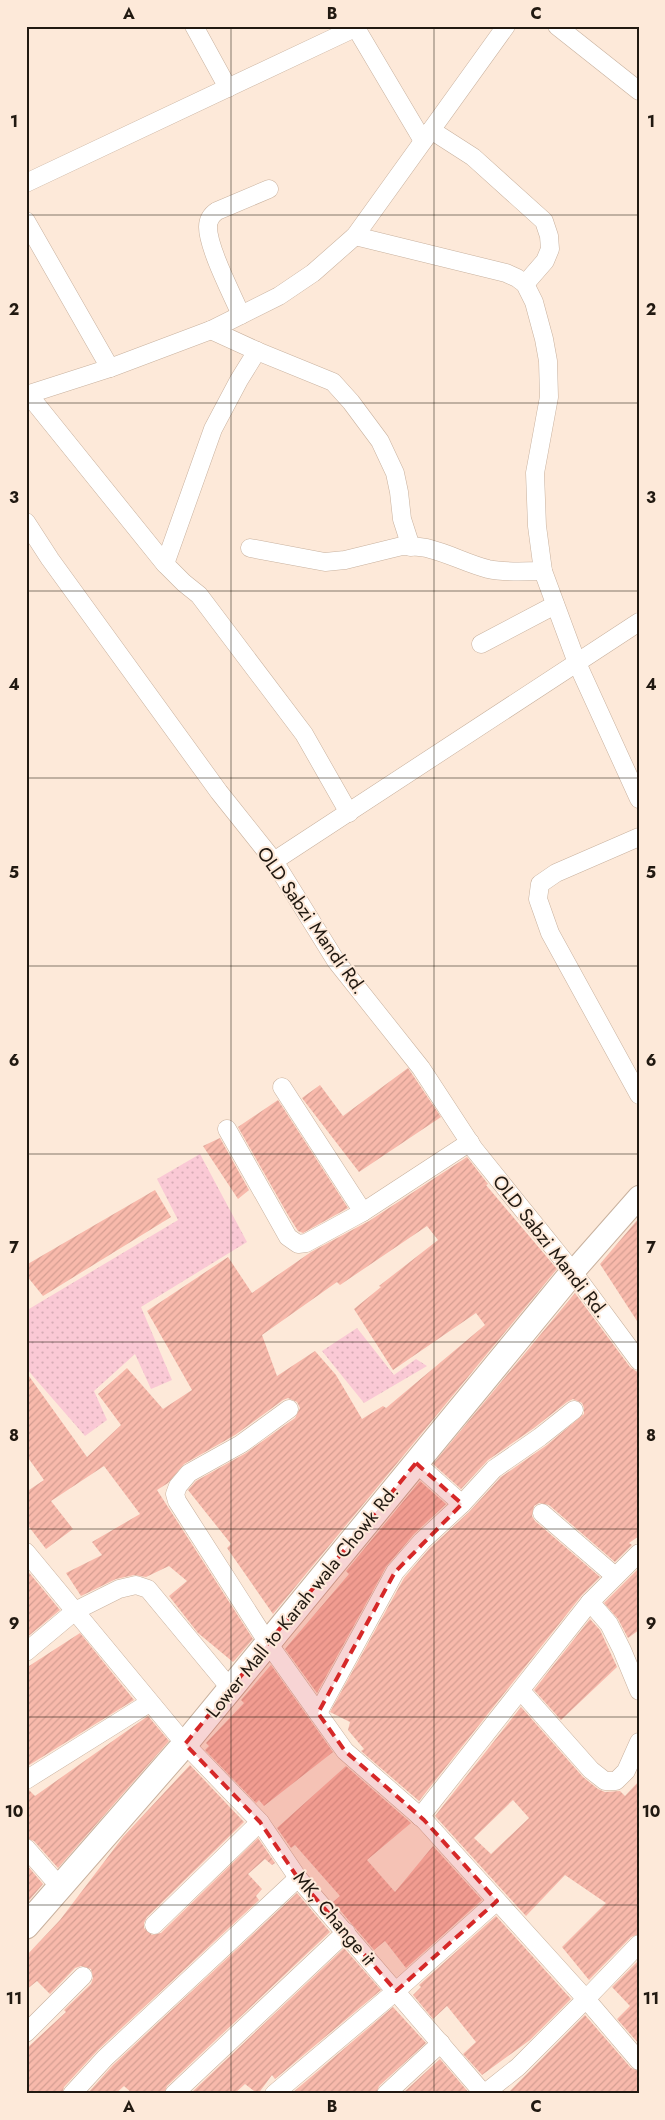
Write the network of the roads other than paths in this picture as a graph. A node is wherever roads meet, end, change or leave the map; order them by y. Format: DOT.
graph roads {
  1 [pos="194,26"];
  2 [pos="506,26"];
  3 [pos="557,26"];
  4 [pos="357,27"];
  5 [pos="228,88"];
  6 [pos="639,91"];
  7 [pos="427,136"];
  8 [pos="26,183"];
  9 [pos="269,188"];
  10 [pos="26,221"];
  11 [pos="355,236"];
  12 [pos="525,284"];
  13 [pos="241,315"];
  14 [pos="212,330"];
  15 [pos="257,351"];
  16 [pos="110,368"];
  17 [pos="27,395"];
  18 [pos="26,522"];
  19 [pos="411,547"];
  20 [pos="250,548"];
  21 [pos="166,564"];
  22 [pos="543,571"];
  23 [pos="555,605"];
  24 [pos="639,622"];
  25 [pos="481,644"];
  26 [pos="577,663"];
  27 [pos="639,799"];
  28 [pos="349,813"];
  29 [pos="639,837"];
  30 [pos="274,861"];
  31 [pos="282,1087"];
  32 [pos="639,1095"];
  33 [pos="227,1129"];
  34 [pos="470,1142"];
  35 [pos="639,1197"];
  36 [pos="363,1212"];
  37 [pos="573,1272"];
  38 [pos="639,1361"];
  39 [pos="289,1409"];
  40 [pos="574,1410"];
  41 [pos="416,1463"];
  42 [pos="462,1504"];
  43 [pos="542,1513"];
  44 [pos="26,1552"];
  45 [pos="639,1553"];
  46 [pos="615,1576"];
  47 [pos="590,1602"];
  48 [pos="75,1611"];
  49 [pos="268,1642"];
  50 [pos="26,1652"];
  51 [pos="230,1688"];
  52 [pos="639,1690"];
  53 [pos="521,1691"];
  54 [pos="149,1703"];
  55 [pos="318,1713"];
  56 [pos="639,1742"];
  57 [pos="185,1744"];
  58 [pos="26,1780"];
  59 [pos="420,1817"];
  60 [pos="260,1822"];
  61 [pos="26,1848"];
  62 [pos="298,1878"];
  63 [pos="60,1887"];
  64 [pos="497,1901"];
  65 [pos="154,1925"];
  66 [pos="26,1926"];
  67 [pos="346,1932"];
  68 [pos="639,1944"];
  69 [pos="83,1976"];
  70 [pos="396,1991"];
  71 [pos="586,1999"];
  72 [pos="26,2033"];
  73 [pos="441,2043"];
  74 [pos="639,2061"];
  75 [pos="72,2094"];
  76 [pos="174,2094"];
  77 [pos="274,2094"];
  78 [pos="386,2094"];
  79 [pos="484,2094"];
  1 -- 5 [label="street"];
  2 -- 7 [label="street"];
  3 -- 6 [label="street"];
  4 -- 5 [label="street"];
  4 -- 7 [label="street"];
  5 -- 8 [label="street"];
  7 -- 11 [label="street"];
  7 -- 12 [label="street"];
  9 -- 13 [label="street"];
  10 -- 16 [label="street"];
  11 -- 12 [label="street"];
  11 -- 13 [label="street"];
  12 -- 22 [label="street"];
  13 -- 14 [label="street"];
  14 -- 15 [label="street"];
  14 -- 16 [label="street"];
  15 -- 19 [label="street"];
  15 -- 21 [label="street"];
  16 -- 17 [label="street"];
  17 -- 21 [label="street"];
  18 -- 30 [label="street, OLD Sabzi Mandi Rd."];
  19 -- 20 [label="street"];
  19 -- 22 [label="street"];
  21 -- 28 [label="street"];
  22 -- 23 [label="street"];
  23 -- 25 [label="street"];
  23 -- 26 [label="street"];
  24 -- 26 [label="street"];
  26 -- 27 [label="street"];
  26 -- 28 [label="street"];
  28 -- 30 [label="street"];
  29 -- 32 [label="street"];
  30 -- 34 [label="street, OLD Sabzi Mandi Rd."];
  31 -- 36 [label="street"];
  33 -- 36 [label="street"];
  34 -- 36 [label="street"];
  34 -- 37 [label="street, OLD Sabzi Mandi Rd."];
  35 -- 37 [label="street"];
  37 -- 38 [label="street, OLD Sabzi Mandi Rd."];
  37 -- 41 [label="main road, Lower Mall to Karah wala Chowk Rd."];
  39 -- 49 [label="street"];
  40 -- 42 [label="street"];
  41 -- 42 [label="street"];
  41 -- 49 [label="main road, Lower Mall to Karah wala Chowk Rd."];
  42 -- 55 [label="street"];
  43 -- 46 [label="street"];
  44 -- 48 [label="street, MK, Change it"];
  45 -- 46 [label="street"];
  46 -- 47 [label="street"];
  47 -- 52 [label="street"];
  47 -- 53 [label="street"];
  48 -- 50 [label="street"];
  48 -- 51 [label="street"];
  48 -- 54 [label="street, MK, Change it"];
  49 -- 51 [label="main road, Lower Mall to Karah wala Chowk Rd."];
  49 -- 55 [label="street"];
  51 -- 57 [label="main road, Lower Mall to Karah wala Chowk Rd."];
  53 -- 56 [label="street"];
  53 -- 59 [label="street"];
  54 -- 57 [label="street, MK, Change it"];
  54 -- 58 [label="street"];
  55 -- 59 [label="street"];
  57 -- 60 [label="street, MK, Change it"];
  57 -- 63 [label="main road, Lower Mall to Karah wala Chowk Rd."];
  59 -- 64 [label="street"];
  60 -- 62 [label="street, MK, Change it"];
  60 -- 65 [label="street"];
  61 -- 63 [label="street"];
  62 -- 67 [label="street, MK, Change it"];
  62 -- 75 [label="street"];
  63 -- 66 [label="main road, Lower Mall to Karah wala Chowk Rd."];
  64 -- 70 [label="street"];
  64 -- 71 [label="street"];
  67 -- 70 [label="street, MK, Change it"];
  67 -- 76 [label="street"];
  68 -- 71 [label="street, MK, Change it"];
  69 -- 72 [label="street"];
  70 -- 73 [label="street, MK, Change it"];
  70 -- 77 [label="street"];
  71 -- 74 [label="street"];
  71 -- 79 [label="street, MK, Change it"];
  73 -- 78 [label="street"];
  73 -- 79 [label="street, MK, Change it"];
}
